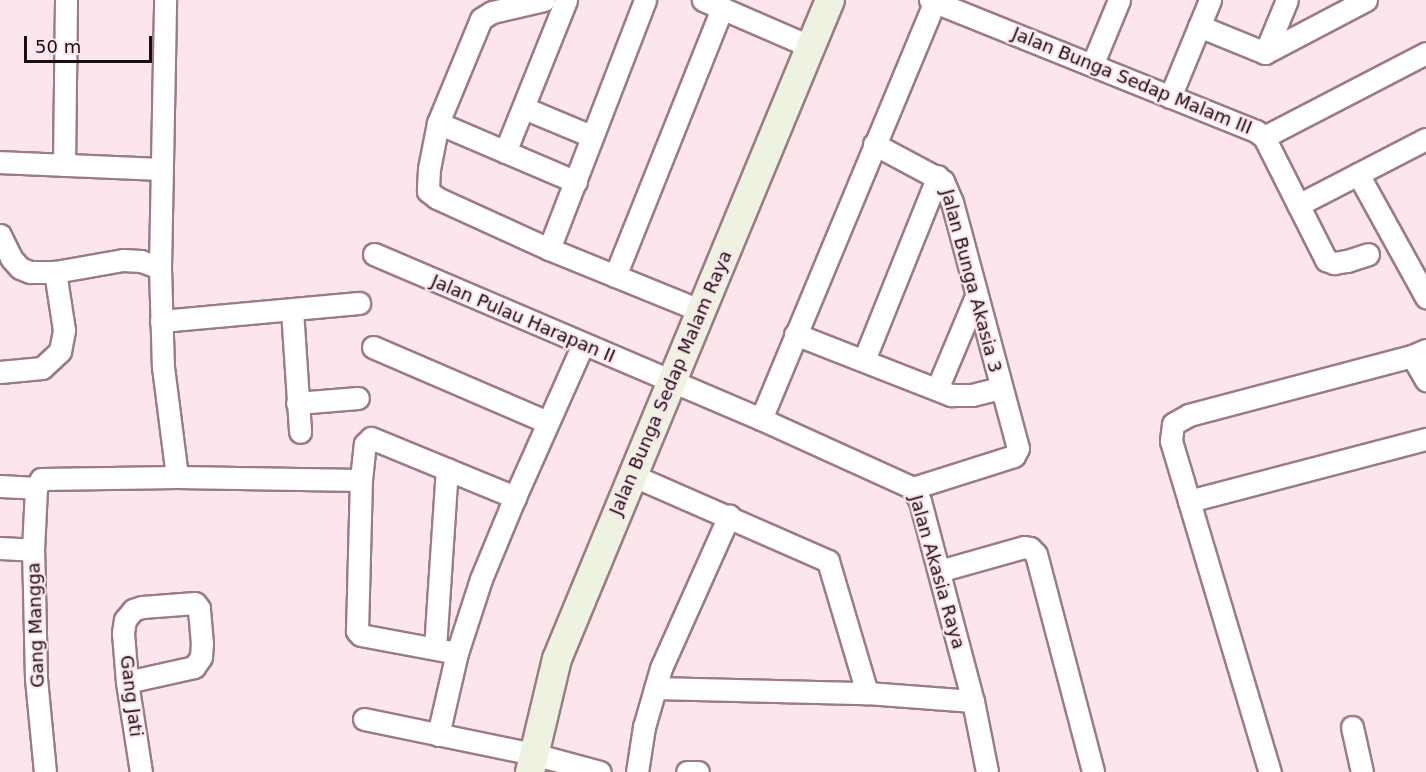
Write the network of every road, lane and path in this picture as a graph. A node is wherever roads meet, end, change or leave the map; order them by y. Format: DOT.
graph roads {
  1 [pos="66,0"];
  2 [pos="165,0"];
  3 [pos="544,0"];
  4 [pos="566,0"];
  5 [pos="645,0"];
  6 [pos="830,0"];
  7 [pos="1119,0"];
  8 [pos="1210,0"];
  9 [pos="1287,0"];
  10 [pos="933,1"];
  11 [pos="1353,3"];
  12 [pos="713,4"];
  13 [pos="1199,26"];
  14 [pos="811,47"];
  15 [pos="1265,53"];
  16 [pos="1426,53"];
  17 [pos="1093,63"];
  18 [pos="1170,97"];
  19 [pos="524,108"];
  20 [pos="438,123"];
  21 [pos="591,136"];
  22 [pos="1264,137"];
  23 [pos="1425,142"];
  24 [pos="874,144"];
  25 [pos="506,152"];
  26 [pos="0,162"];
  27 [pos="64,165"];
  28 [pos="162,169"];
  29 [pos="1358,174"];
  30 [pos="938,176"];
  31 [pos="576,182"];
  32 [pos="1298,206"];
  33 [pos="0,234"];
  34 [pos="549,249"];
  35 [pos="374,254"];
  36 [pos="1368,254"];
  37 [pos="160,268"];
  38 [pos="55,273"];
  39 [pos="615,276"];
  40 [pos="976,296"];
  41 [pos="1426,297"];
  42 [pos="358,303"];
  43 [pos="292,310"];
  44 [pos="702,311"];
  45 [pos="161,321"];
  46 [pos="795,334"];
  47 [pos="583,344"];
  48 [pos="374,347"];
  49 [pos="1419,353"];
  50 [pos="864,360"];
  51 [pos="0,372"];
  52 [pos="1426,380"];
  53 [pos="672,382"];
  54 [pos="1000,388"];
  55 [pos="937,389"];
  56 [pos="358,398"];
  57 [pos="297,403"];
  58 [pos="761,419"];
  59 [pos="547,422"];
  60 [pos="300,432"];
  61 [pos="1426,439"];
  62 [pos="447,469"];
  63 [pos="632,475"];
  64 [pos="177,477"];
  65 [pos="361,480"];
  66 [pos="39,483"];
  67 [pos="0,486"];
  68 [pos="913,488"];
  69 [pos="515,497"];
  70 [pos="1189,501"];
  71 [pos="729,516"];
  72 [pos="0,548"];
  73 [pos="33,550"];
  74 [pos="939,571"];
  75 [pos="435,648"];
  76 [pos="457,653"];
  77 [pos="128,682"];
  78 [pos="655,688"];
  79 [pos="867,693"];
  80 [pos="973,700"];
  81 [pos="364,719"];
  82 [pos="1352,727"];
  83 [pos="438,735"];
  84 [pos="531,763"];
  85 [pos="45,772"];
  86 [pos="141,772"];
  87 [pos="600,772"];
  88 [pos="637,772"];
  89 [pos="687,772"];
  90 [pos="698,772"];
  91 [pos="987,772"];
  92 [pos="1093,772"];
  93 [pos="1270,772"];
  94 [pos="1362,772"];
  1 -- 27 [label="street"];
  2 -- 28 [label="street"];
  3 -- 20 [label="street"];
  4 -- 19 [label="street"];
  5 -- 21 [label="street"];
  6 -- 14 [label="street, Jalan Bunga Sedap Malam Raya"];
  7 -- 17 [label="street"];
  8 -- 13 [label="street"];
  9 -- 15 [label="street"];
  10 -- 17 [label="street, Jalan Bunga Sedap Malam III"];
  10 -- 24 [label="street"];
  11 -- 15 [label="street"];
  12 -- 14 [label="street"];
  12 -- 39 [label="street"];
  13 -- 15 [label="street"];
  13 -- 18 [label="street"];
  14 -- 44 [label="street, Jalan Bunga Sedap Malam Raya"];
  16 -- 22 [label="street"];
  17 -- 18 [label="street, Jalan Bunga Sedap Malam III"];
  18 -- 22 [label="street, Jalan Bunga Sedap Malam III"];
  19 -- 21 [label="street"];
  19 -- 25 [label="street"];
  20 -- 25 [label="street"];
  20 -- 34 [label="street"];
  21 -- 31 [label="street"];
  22 -- 32 [label="street, Jalan Bunga Sedap Malam III"];
  23 -- 29 [label="street"];
  24 -- 30 [label="street, Jalan Bunga Akasia 3"];
  24 -- 46 [label="street"];
  25 -- 31 [label="street"];
  26 -- 27 [label="street"];
  27 -- 28 [label="street"];
  28 -- 37 [label="street"];
  29 -- 32 [label="street"];
  29 -- 41 [label="street"];
  30 -- 40 [label="street, Jalan Bunga Akasia 3"];
  30 -- 50 [label="street"];
  31 -- 34 [label="street"];
  32 -- 36 [label="street, Jalan Bunga Sedap Malam III"];
  33 -- 38 [label="street"];
  34 -- 39 [label="street"];
  35 -- 47 [label="street, Jalan Pulau Harapan II"];
  37 -- 38 [label="street"];
  37 -- 45 [label="street"];
  38 -- 51 [label="street"];
  39 -- 44 [label="street"];
  40 -- 54 [label="street, Jalan Bunga Akasia 3"];
  40 -- 55 [label="street"];
  42 -- 43 [label="street"];
  43 -- 45 [label="street"];
  43 -- 57 [label="street"];
  44 -- 53 [label="street, Jalan Bunga Sedap Malam Raya"];
  45 -- 64 [label="street"];
  46 -- 50 [label="street"];
  46 -- 58 [label="street"];
  47 -- 53 [label="street, Jalan Pulau Harapan II"];
  47 -- 59 [label="street"];
  48 -- 59 [label="street"];
  49 -- 52 [label="street"];
  49 -- 70 [label="street"];
  50 -- 55 [label="street"];
  53 -- 58 [label="street, Jalan Akasia Raya"];
  53 -- 63 [label="street, Jalan Bunga Sedap Malam Raya"];
  54 -- 55 [label="street"];
  54 -- 68 [label="street, Jalan Bunga Akasia 3"];
  56 -- 57 [label="street"];
  57 -- 60 [label="street"];
  58 -- 68 [label="street, Jalan Akasia Raya"];
  59 -- 69 [label="street"];
  61 -- 70 [label="street"];
  62 -- 65 [label="street"];
  62 -- 69 [label="street"];
  62 -- 75 [label="street"];
  63 -- 71 [label="street"];
  63 -- 84 [label="street, Jalan Bunga Sedap Malam Raya"];
  64 -- 65 [label="street"];
  64 -- 66 [label="street"];
  65 -- 75 [label="street"];
  66 -- 67 [label="street"];
  66 -- 73 [label="street, Gang Mangga"];
  68 -- 74 [label="street, Jalan Akasia Raya"];
  69 -- 76 [label="street"];
  70 -- 93 [label="street"];
  71 -- 78 [label="street"];
  71 -- 79 [label="street"];
  72 -- 73 [label="street"];
  73 -- 85 [label="street, Gang Mangga"];
  74 -- 80 [label="street, Jalan Akasia Raya"];
  74 -- 92 [label="street"];
  75 -- 76 [label="street"];
  76 -- 83 [label="street"];
  77 -- 77 [label="street, Gang Jati"];
  77 -- 86 [label="street, Gang Jati"];
  78 -- 79 [label="street"];
  78 -- 88 [label="street"];
  79 -- 80 [label="street"];
  80 -- 91 [label="street, Jalan Akasia Raya"];
  81 -- 83 [label="street"];
  82 -- 94 [label="street"];
  83 -- 84 [label="street"];
  84 -- 87 [label="street"];
  89 -- 90 [label="street"];
}
